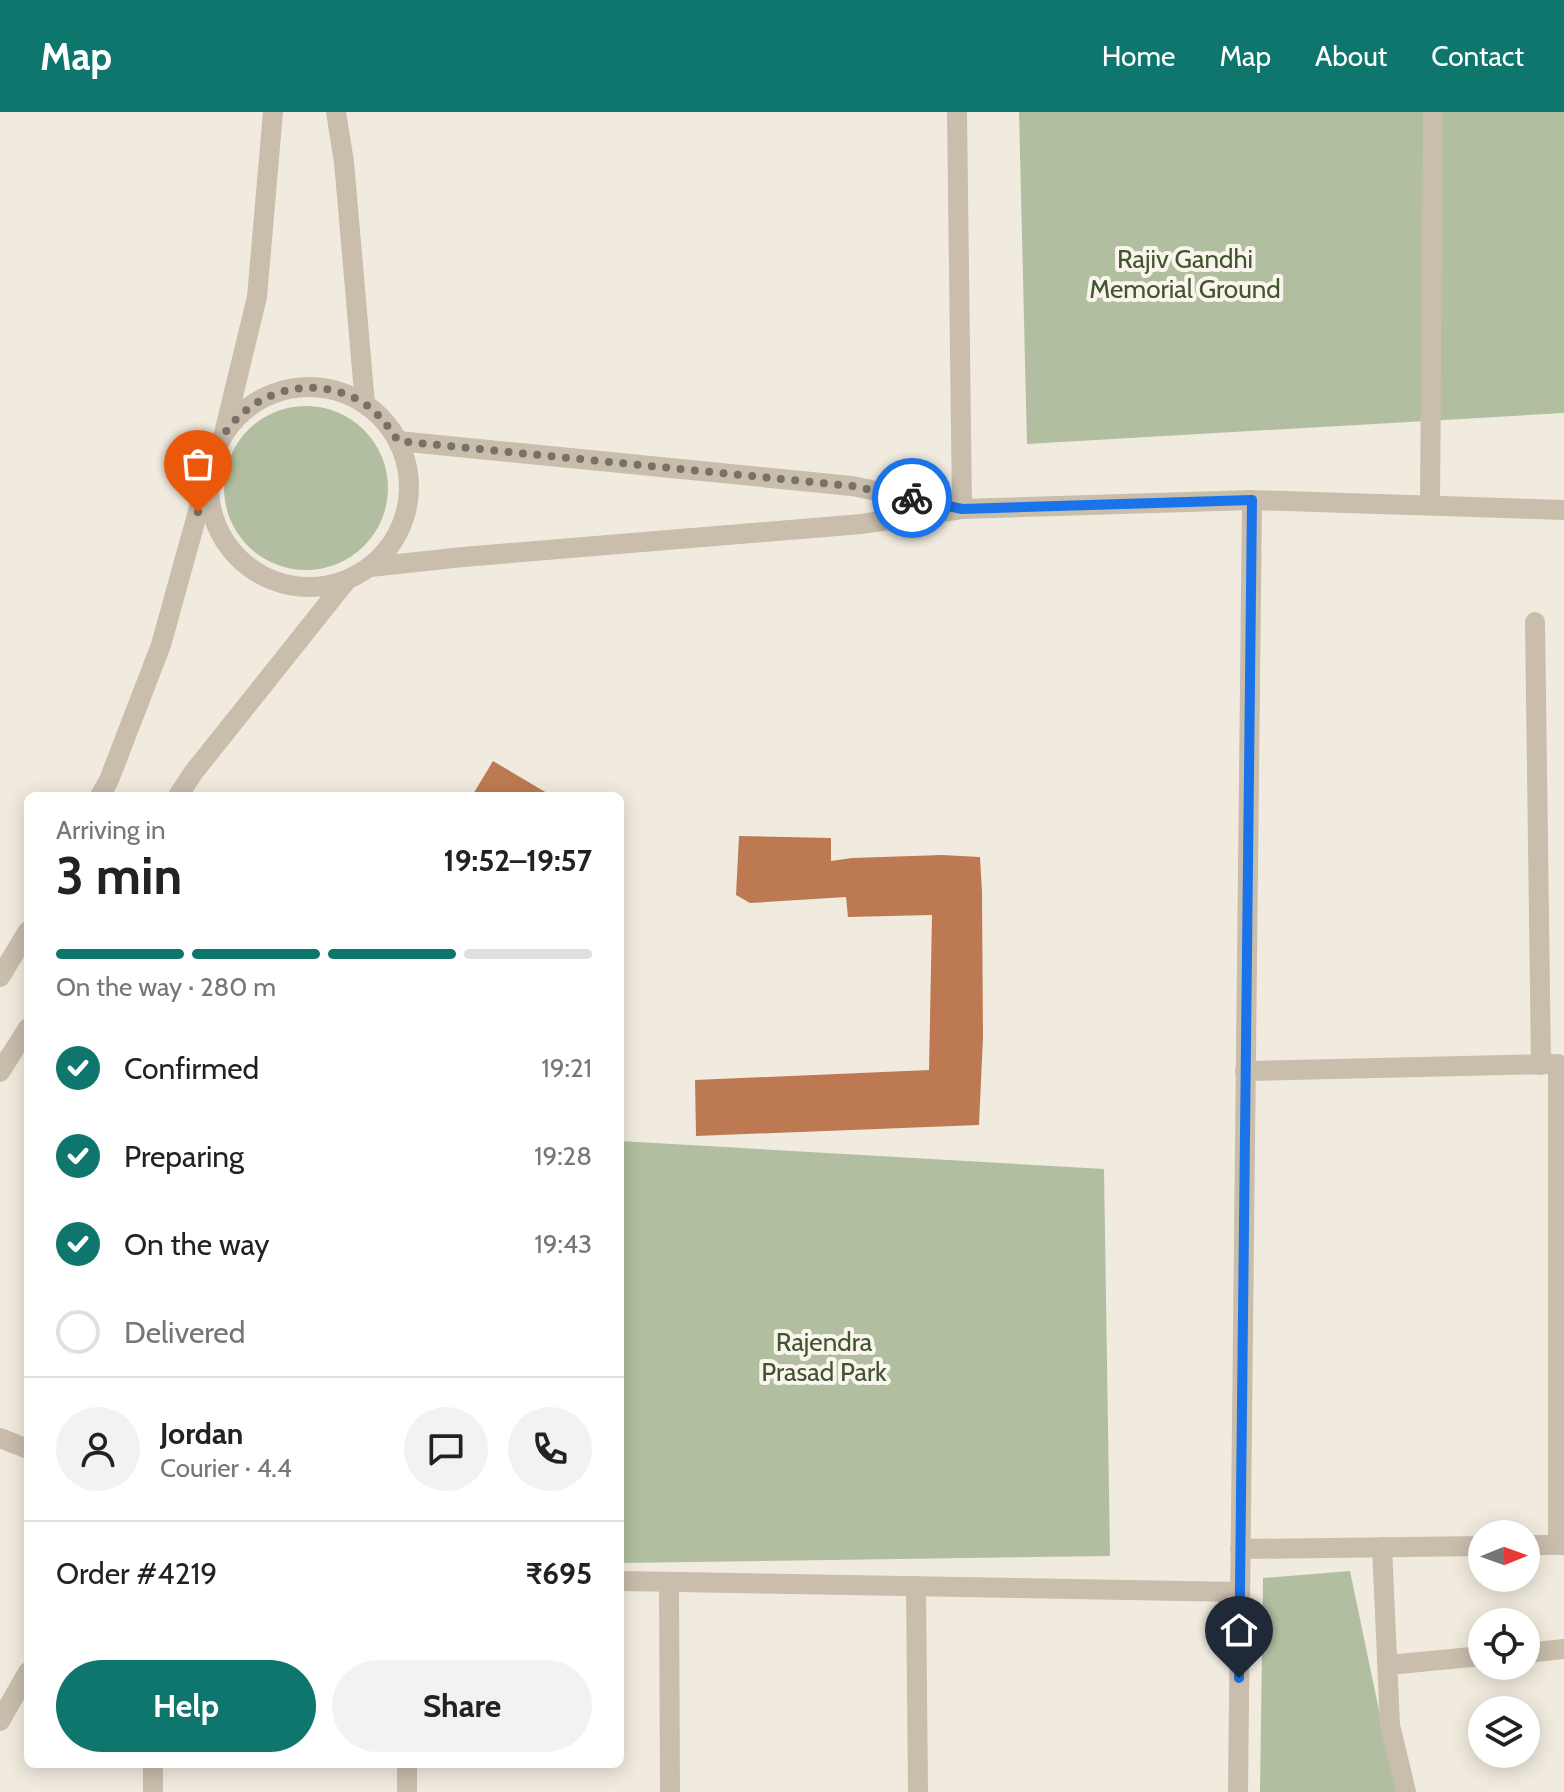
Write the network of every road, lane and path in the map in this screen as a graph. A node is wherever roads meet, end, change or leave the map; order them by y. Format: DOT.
graph roads {
  1 [pos="273,112"];
  2 [pos="336,112"];
  3 [pos="957,112"];
  4 [pos="1433,112"];
  5 [pos="365,404"];
  6 [pos="225,432"];
  7 [pos="398,441"];
  8 [pos="213,459"];
  9 [pos="1252,500"];
  10 [pos="1430,505"];
  11 [pos="962,509"];
  12 [pos="1564,510"];
  13 [pos="370,567"];
  14 [pos="346,581"];
  15 [pos="1535,622"];
  16 [pos="102,792"];
  17 [pos="181,792"];
  18 [pos="24,938"];
  19 [pos="0,977"];
  20 [pos="24,1034"];
  21 [pos="1554,1064"];
  22 [pos="1245,1071"];
  23 [pos="0,1072"];
  24 [pos="0,1438"];
  25 [pos="24,1447"];
  26 [pos="1540,1545"];
  27 [pos="1561,1545"];
  28 [pos="1468,1546"];
  29 [pos="1382,1547"];
  30 [pos="1240,1549"];
  31 [pos="624,1581"];
  32 [pos="669,1582"];
  33 [pos="916,1586"];
  34 [pos="1240,1592"];
  35 [pos="1564,1649"];
  36 [pos="1540,1652"];
  37 [pos="1468,1657"];
  38 [pos="1388,1665"];
  39 [pos="24,1679"];
  40 [pos="0,1721"];
  41 [pos="153,1768"];
  42 [pos="407,1768"];
  43 [pos="153,1792"];
  44 [pos="407,1792"];
  45 [pos="670,1792"];
  46 [pos="918,1792"];
  47 [pos="1238,1792"];
  48 [pos="1406,1792"];
  1 -- 6 [label="street"];
  2 -- 5 [label="street"];
  3 -- 11 [label="street"];
  4 -- 10 [label="street"];
  5 -- 6 [label="street"];
  5 -- 7 [label="street"];
  6 -- 8 [label="street"];
  7 -- 11 [label="street"];
  7 -- 13 [label="street"];
  8 -- 14 [label="street"];
  8 -- 16 [label="street"];
  9 -- 10 [label="street"];
  9 -- 11 [label="street"];
  9 -- 22 [label="street"];
  10 -- 12 [label="street"];
  11 -- 13 [label="street"];
  13 -- 14 [label="street"];
  14 -- 17 [label="street"];
  15 -- 21 [label="street"];
  18 -- 19 [label="street"];
  20 -- 23 [label="street"];
  21 -- 22 [label="street"];
  21 -- 27 [label="street"];
  22 -- 30 [label="street"];
  24 -- 25 [label="street"];
  26 -- 27 [label="street"];
  28 -- 29 [label="street"];
  29 -- 30 [label="street"];
  29 -- 38 [label="street"];
  30 -- 34 [label="street"];
  31 -- 32 [label="street"];
  32 -- 33 [label="street"];
  32 -- 45 [label="street"];
  33 -- 34 [label="street"];
  33 -- 46 [label="street"];
  34 -- 47 [label="street"];
  35 -- 36 [label="street"];
  37 -- 38 [label="street"];
  38 -- 48 [label="street"];
  39 -- 40 [label="street"];
  41 -- 43 [label="street"];
  42 -- 44 [label="street"];
}
